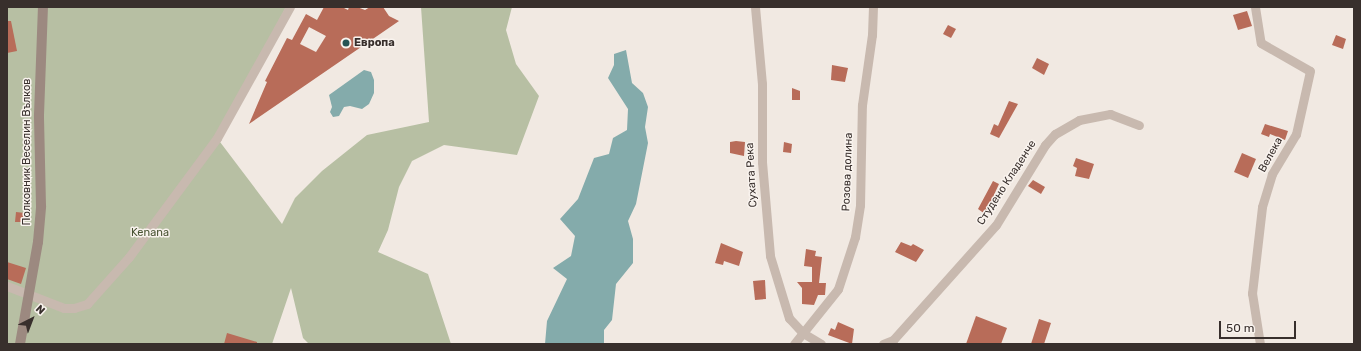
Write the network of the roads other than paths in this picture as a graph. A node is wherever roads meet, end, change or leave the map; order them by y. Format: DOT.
graph roads {
  1 [pos="43,7"];
  2 [pos="290,7"];
  3 [pos="755,7"];
  4 [pos="873,7"];
  5 [pos="1255,7"];
  6 [pos="1140,125"];
  7 [pos="7,286"];
  8 [pos="28,296"];
  9 [pos="803,333"];
  10 [pos="893,342"];
  11 [pos="20,344"];
  12 [pos="794,344"];
  13 [pos="821,344"];
  14 [pos="883,344"];
  15 [pos="1260,344"];
  1 -- 8 [label="main road, Полковник Веселин Вълков"];
  2 -- 8 [label="street"];
  3 -- 9 [label="street, Сухата Река"];
  4 -- 9 [label="street, Розова долина"];
  5 -- 15 [label="street, Велека"];
  6 -- 10 [label="street, Студено Кладенче"];
  7 -- 8 [label="street"];
  8 -- 11 [label="main road, Полковник Веселин Вълков"];
  9 -- 12 [label="street, Розова долина"];
  9 -- 13 [label="street"];
  10 -- 14 [label="street, Студено Кладенче"];
}
